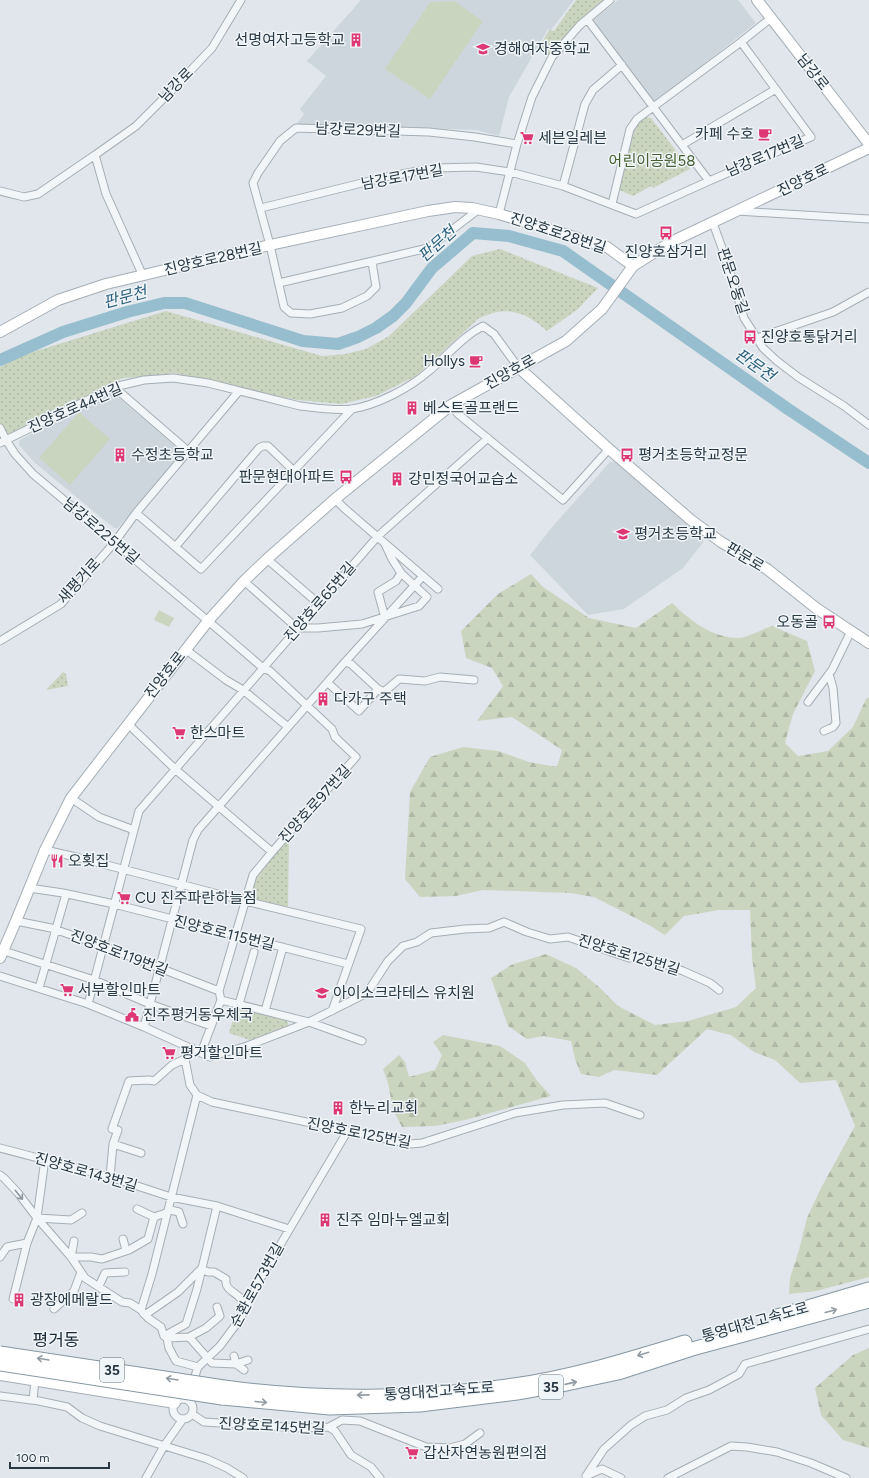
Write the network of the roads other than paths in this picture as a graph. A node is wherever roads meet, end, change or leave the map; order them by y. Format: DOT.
graph roads {
  1 [pos="241,0"];
  2 [pos="610,0"];
  3 [pos="757,0"];
  4 [pos="771,18"];
  5 [pos="587,19"];
  6 [pos="741,42"];
  7 [pos="622,65"];
  8 [pos="776,89"];
  9 [pos="653,107"];
  10 [pos="517,144"];
  11 [pos="869,144"];
  12 [pos="682,145"];
  13 [pos="869,148"];
  14 [pos="95,154"];
  15 [pos="510,172"];
  16 [pos="709,181"];
  17 [pos="563,186"];
  18 [pos="0,190"];
  19 [pos="612,204"];
  20 [pos="261,208"];
  21 [pos="478,210"];
  22 [pos="737,212"];
  23 [pos="499,214"];
  24 [pos="869,219"];
  25 [pos="713,223"];
  26 [pos="270,245"];
  27 [pos="372,262"];
  28 [pos="631,269"];
  29 [pos="143,276"];
  30 [pos="279,283"];
  31 [pos="869,292"];
  32 [pos="0,332"];
  33 [pos="757,338"];
  34 [pos="518,367"];
  35 [pos="114,387"];
  36 [pos="239,391"];
  37 [pos="451,405"];
  38 [pos="352,409"];
  39 [pos="869,425"];
  40 [pos="0,428"];
  41 [pos="488,438"];
  42 [pos="3,441"];
  43 [pos="609,448"];
  44 [pos="188,451"];
  45 [pos="294,471"];
  46 [pos="335,499"];
  47 [pos="136,513"];
  48 [pos="378,536"];
  49 [pos="384,542"];
  50 [pos="114,543"];
  51 [pos="176,546"];
  52 [pos="267,559"];
  53 [pos="401,573"];
  54 [pos="423,576"];
  55 [pos="244,581"];
  56 [pos="414,585"];
  57 [pos="438,589"];
  58 [pos="319,604"];
  59 [pos="419,606"];
  60 [pos="423,613"];
  61 [pos="384,618"];
  62 [pos="208,621"];
  63 [pos="297,628"];
  64 [pos="851,631"];
  65 [pos="0,641"];
  66 [pos="869,642"];
  67 [pos="185,650"];
  68 [pos="345,662"];
  69 [pos="263,668"];
  70 [pos="829,674"];
  71 [pos="474,680"];
  72 [pos="328,683"];
  73 [pos="378,689"];
  74 [pos="243,690"];
  75 [pos="808,702"];
  76 [pos="308,706"];
  77 [pos="128,724"];
  78 [pos="288,727"];
  79 [pos="824,731"];
  80 [pos="356,756"];
  81 [pos="175,769"];
  82 [pos="71,798"];
  83 [pos="218,806"];
  84 [pos="134,830"];
  85 [pos="45,850"];
  86 [pos="272,852"];
  87 [pos="123,869"];
  88 [pos="182,885"];
  89 [pos="29,888"];
  90 [pos="66,894"];
  91 [pos="245,901"];
  92 [pos="114,904"];
  93 [pos="173,920"];
  94 [pos="16,922"];
  95 [pos="56,930"];
  96 [pos="236,935"];
  97 [pos="103,946"];
  98 [pos="282,948"];
  99 [pos="254,952"];
  100 [pos="2,954"];
  101 [pos="348,964"];
  102 [pos="46,965"];
  103 [pos="159,968"];
  104 [pos="0,976"];
  105 [pos="94,980"];
  106 [pos="39,988"];
  107 [pos="719,990"];
  108 [pos="219,991"];
  109 [pos="220,1000"];
  110 [pos="88,1004"];
  111 [pos="150,1004"];
  112 [pos="239,1004"];
  113 [pos="332,1010"];
  114 [pos="266,1011"];
  115 [pos="309,1022"];
  116 [pos="212,1026"];
  117 [pos="144,1027"];
  118 [pos="362,1041"];
  119 [pos="192,1048"];
  120 [pos="201,1053"];
  121 [pos="185,1059"];
  122 [pos="197,1095"];
  123 [pos="640,1115"];
  124 [pos="347,1132"];
  125 [pos="113,1144"];
  126 [pos="0,1148"];
  127 [pos="141,1153"];
  128 [pos="45,1159"];
  129 [pos="0,1175"];
  130 [pos="110,1178"];
  131 [pos="171,1197"];
  132 [pos="217,1206"];
  133 [pos="138,1209"];
  134 [pos="82,1213"];
  135 [pos="166,1213"];
  136 [pos="154,1217"];
  137 [pos="37,1218"];
  138 [pos="183,1224"];
  139 [pos="289,1228"];
  140 [pos="123,1239"];
  141 [pos="74,1241"];
  142 [pos="27,1243"];
  143 [pos="126,1250"];
  144 [pos="0,1257"];
  145 [pos="71,1257"];
  146 [pos="201,1269"];
  147 [pos="81,1272"];
  148 [pos="125,1272"];
  149 [pos="98,1286"];
  150 [pos="869,1289"];
  151 [pos="13,1300"];
  152 [pos="869,1301"];
  153 [pos="246,1307"];
  154 [pos="217,1308"];
  155 [pos="54,1309"];
  156 [pos="142,1312"];
  157 [pos="869,1329"];
  158 [pos="165,1337"];
  159 [pos="189,1337"];
  160 [pos="0,1353"];
  161 [pos="234,1356"];
  162 [pos="207,1357"];
  163 [pos="248,1360"];
  164 [pos="0,1364"];
  165 [pos="236,1364"];
  166 [pos="198,1367"];
  167 [pos="244,1370"];
  168 [pos="0,1375"];
  169 [pos="35,1380"];
  170 [pos="223,1393"];
  171 [pos="0,1396"];
  172 [pos="33,1400"];
  173 [pos="187,1400"];
  174 [pos="175,1403"];
  175 [pos="192,1414"];
  176 [pos="183,1420"];
  177 [pos="329,1427"];
  178 [pos="480,1432"];
  179 [pos="164,1446"];
  180 [pos="584,1477"];
  181 [pos="146,1478"];
  182 [pos="242,1478"];
  183 [pos="380,1478"];
  184 [pos="621,1478"];
  185 [pos="668,1478"];
  186 [pos="846,1478"];
  1 -- 14 [label="street, 남강로"];
  2 -- 5 [label="street"];
  3 -- 4 [label="street, 남강로"];
  4 -- 6 [label="street"];
  4 -- 11 [label="street, 남강로"];
  5 -- 7 [label="street"];
  5 -- 10 [label="street"];
  6 -- 8 [label="street, 남강로17번길"];
  6 -- 9 [label="street"];
  7 -- 9 [label="street, 남강로17번길"];
  7 -- 17 [label="street"];
  8 -- 12 [label="street"];
  8 -- 16 [label="street, 남강로17번길"];
  9 -- 12 [label="street, 남강로17번길"];
  9 -- 19 [label="street"];
  10 -- 15 [label="street"];
  10 -- 20 [label="street, 남강로29번길"];
  12 -- 16 [label="street, 남강로17번길"];
  13 -- 22 [label="street, 진양호로"];
  14 -- 18 [label="street, 남강로"];
  14 -- 29 [label="street"];
  15 -- 17 [label="street, 남강로17번길"];
  15 -- 20 [label="street, 남강로17번길"];
  15 -- 23 [label="street"];
  16 -- 19 [label="street, 남강로17번길"];
  17 -- 19 [label="street, 남강로17번길"];
  20 -- 26 [label="street"];
  21 -- 23 [label="street, 진양호로28번길"];
  21 -- 26 [label="street, 진양호로28번길"];
  21 -- 27 [label="street"];
  22 -- 24 [label="street, 진양호로"];
  22 -- 25 [label="street, 진양호로"];
  23 -- 28 [label="street, 진양호로28번길"];
  25 -- 28 [label="street, 진양호로"];
  25 -- 33 [label="street, 판문오동길"];
  26 -- 29 [label="street, 진양호로28번길"];
  26 -- 30 [label="street, 진양호로28번길"];
  27 -- 30 [label="street"];
  27 -- 30 [label="street, 진양호로28번길"];
  28 -- 34 [label="street, 진양호로"];
  29 -- 32 [label="street, 진양호로28번길"];
  31 -- 33 [label="street"];
  33 -- 39 [label="street, 판문오동길"];
  34 -- 37 [label="street, 진양호로"];
  34 -- 38 [label="street, 진양호로44번길"];
  34 -- 43 [label="street, 판문로"];
  35 -- 36 [label="street, 진양호로44번길"];
  35 -- 42 [label="street, 진양호로44번길"];
  35 -- 44 [label="street"];
  36 -- 38 [label="street, 진양호로44번길"];
  36 -- 44 [label="street"];
  37 -- 41 [label="street"];
  37 -- 46 [label="street, 진양호로"];
  38 -- 45 [label="street"];
  40 -- 42 [label="street, 남강로225번길"];
  41 -- 43 [label="street"];
  41 -- 48 [label="street, 진양호로65번길"];
  42 -- 50 [label="street, 남강로225번길"];
  43 -- 64 [label="street, 판문로"];
  44 -- 47 [label="street"];
  45 -- 51 [label="street"];
  45 -- 51 [label="street"];
  46 -- 48 [label="street"];
  46 -- 52 [label="street, 진양호로"];
  47 -- 50 [label="street"];
  47 -- 51 [label="street"];
  48 -- 49 [label="street"];
  48 -- 58 [label="street, 진양호로65번길"];
  49 -- 53 [label="street"];
  49 -- 54 [label="street"];
  50 -- 62 [label="street, 남강로225번길"];
  50 -- 65 [label="street, 새평거로"];
  52 -- 55 [label="street, 진양호로"];
  52 -- 58 [label="street"];
  53 -- 56 [label="street"];
  53 -- 61 [label="street"];
  54 -- 56 [label="street"];
  54 -- 57 [label="street"];
  55 -- 62 [label="street, 진양호로"];
  55 -- 63 [label="street"];
  56 -- 59 [label="street"];
  56 -- 61 [label="street"];
  58 -- 63 [label="street, 진양호로65번길"];
  59 -- 60 [label="street"];
  59 -- 61 [label="street"];
  61 -- 63 [label="street"];
  61 -- 68 [label="street"];
  62 -- 67 [label="street, 진양호로"];
  62 -- 69 [label="street, 남강로225번길"];
  63 -- 69 [label="street, 진양호로65번길"];
  64 -- 66 [label="street, 판문로"];
  64 -- 70 [label="street"];
  67 -- 74 [label="street"];
  67 -- 77 [label="street, 진양호로"];
  68 -- 72 [label="street"];
  68 -- 73 [label="street"];
  69 -- 74 [label="street, 진양호로65번길"];
  69 -- 76 [label="street, 남강로225번길"];
  70 -- 75 [label="street"];
  70 -- 79 [label="street"];
  71 -- 73 [label="street"];
  72 -- 73 [label="street"];
  72 -- 76 [label="street"];
  74 -- 78 [label="street"];
  74 -- 81 [label="street"];
  76 -- 78 [label="street"];
  76 -- 80 [label="street, 남강로225번길"];
  77 -- 81 [label="street, 진양호로97번길"];
  77 -- 82 [label="street, 진양호로"];
  78 -- 83 [label="street"];
  80 -- 86 [label="street, 진양호로97번길"];
  81 -- 83 [label="street, 진양호로97번길"];
  81 -- 84 [label="street"];
  82 -- 84 [label="street"];
  82 -- 85 [label="street, 진양호로"];
  83 -- 86 [label="street, 진양호로97번길"];
  83 -- 88 [label="street"];
  84 -- 87 [label="street"];
  85 -- 87 [label="street"];
  85 -- 89 [label="street, 진양호로"];
  86 -- 91 [label="street"];
  87 -- 88 [label="street"];
  87 -- 92 [label="street"];
  88 -- 91 [label="street"];
  88 -- 93 [label="street"];
  89 -- 90 [label="street, 진양호로115번길"];
  89 -- 94 [label="street, 진양호로"];
  90 -- 92 [label="street, 진양호로115번길"];
  90 -- 95 [label="street"];
  91 -- 96 [label="street"];
  91 -- 101 [label="street"];
  92 -- 93 [label="street, 진양호로115번길"];
  92 -- 97 [label="street"];
  93 -- 96 [label="street, 진양호로115번길"];
  93 -- 103 [label="street"];
  94 -- 95 [label="street, 진양호로119번길"];
  94 -- 100 [label="street, 진양호로"];
  95 -- 97 [label="street, 진양호로119번길"];
  95 -- 102 [label="street"];
  96 -- 98 [label="street, 진양호로115번길"];
  96 -- 108 [label="street"];
  97 -- 103 [label="street, 진양호로119번길"];
  97 -- 105 [label="street"];
  98 -- 101 [label="street, 진양호로115번길"];
  98 -- 114 [label="street"];
  99 -- 112 [label="street"];
  100 -- 102 [label="street"];
  101 -- 113 [label="street"];
  102 -- 105 [label="street"];
  102 -- 106 [label="street"];
  103 -- 108 [label="street, 진양호로119번길"];
  103 -- 111 [label="street"];
  104 -- 106 [label="street, 진양호로125번길"];
  105 -- 110 [label="street"];
  105 -- 111 [label="street"];
  106 -- 110 [label="street, 진양호로125번길"];
  107 -- 113 [label="street, 진양호로125번길"];
  108 -- 109 [label="street"];
  109 -- 112 [label="street"];
  109 -- 116 [label="street"];
  110 -- 117 [label="street, 진양호로125번길"];
  111 -- 116 [label="street"];
  111 -- 117 [label="street"];
  112 -- 114 [label="street"];
  113 -- 115 [label="street, 진양호로125번길"];
  114 -- 115 [label="street"];
  115 -- 118 [label="street"];
  115 -- 120 [label="street, 진양호로125번길"];
  116 -- 120 [label="street"];
  117 -- 119 [label="street, 진양호로125번길"];
  119 -- 120 [label="street, 진양호로125번길"];
  119 -- 121 [label="street"];
  121 -- 122 [label="street"];
  121 -- 125 [label="street"];
  122 -- 124 [label="street, 진양호로125번길"];
  122 -- 131 [label="street"];
  123 -- 124 [label="street, 진양호로125번길"];
  124 -- 139 [label="street, 순환로573번길"];
  125 -- 127 [label="street"];
  125 -- 130 [label="street"];
  126 -- 128 [label="street, 진양호로143번길"];
  128 -- 130 [label="street, 진양호로143번길"];
  128 -- 137 [label="street"];
  129 -- 137 [label="street, one-way"];
  130 -- 131 [label="street, 진양호로143번길"];
  131 -- 132 [label="street, 진양호로143번길"];
  131 -- 135 [label="street"];
  132 -- 139 [label="street, 진양호로143번길"];
  132 -- 146 [label="street"];
  133 -- 136 [label="street"];
  134 -- 137 [label="street"];
  135 -- 136 [label="street"];
  135 -- 138 [label="street"];
  135 -- 156 [label="street"];
  136 -- 143 [label="street"];
  137 -- 142 [label="street"];
  137 -- 145 [label="street"];
  139 -- 153 [label="street, 순환로573번길"];
  140 -- 143 [label="street"];
  141 -- 145 [label="street"];
  142 -- 144 [label="street"];
  142 -- 151 [label="street"];
  143 -- 145 [label="street"];
  145 -- 147 [label="street"];
  146 -- 153 [label="street"];
  146 -- 156 [label="street"];
  146 -- 158 [label="street"];
  147 -- 149 [label="street"];
  147 -- 155 [label="street"];
  148 -- 149 [label="street"];
  149 -- 156 [label="street"];
  150 -- 170 [label="highway, 통영대전고속도로 / 35, one-way"];
  170 -- 152 [label="highway, 통영대전고속도로 / 35, one-way"];
  153 -- 162 [label="street, 순환로573번길"];
  154 -- 159 [label="street"];
  156 -- 158 [label="street"];
  157 -- 180 [label="street"];
  158 -- 159 [label="street"];
  158 -- 166 [label="street"];
  159 -- 162 [label="street"];
  170 -- 160 [label="highway, 통영대전고속도로 / 35, one-way, bridge"];
  161 -- 165 [label="street"];
  162 -- 165 [label="street"];
  162 -- 166 [label="street, 순환로573번길"];
  163 -- 165 [label="street"];
  164 -- 170 [label="highway, 통영대전고속도로 / 35, bridge"];
  165 -- 167 [label="street"];
  166 -- 173 [label="street, 순환로573번길"];
  168 -- 169 [label="street"];
  169 -- 172 [label="street"];
  169 -- 174 [label="street"];
  171 -- 172 [label="street"];
  172 -- 179 [label="street"];
  173 -- 174 [label="street"];
  173 -- 175 [label="street"];
  174 -- 176 [label="street"];
  175 -- 176 [label="street"];
  175 -- 177 [label="street, 진양호로145번길"];
  176 -- 179 [label="street"];
  177 -- 178 [label="street"];
  177 -- 183 [label="street, 진양호로145번길"];
  179 -- 181 [label="street"];
  179 -- 182 [label="street"];
  180 -- 184 [label="street"];
  185 -- 186 [label="street"];
}
